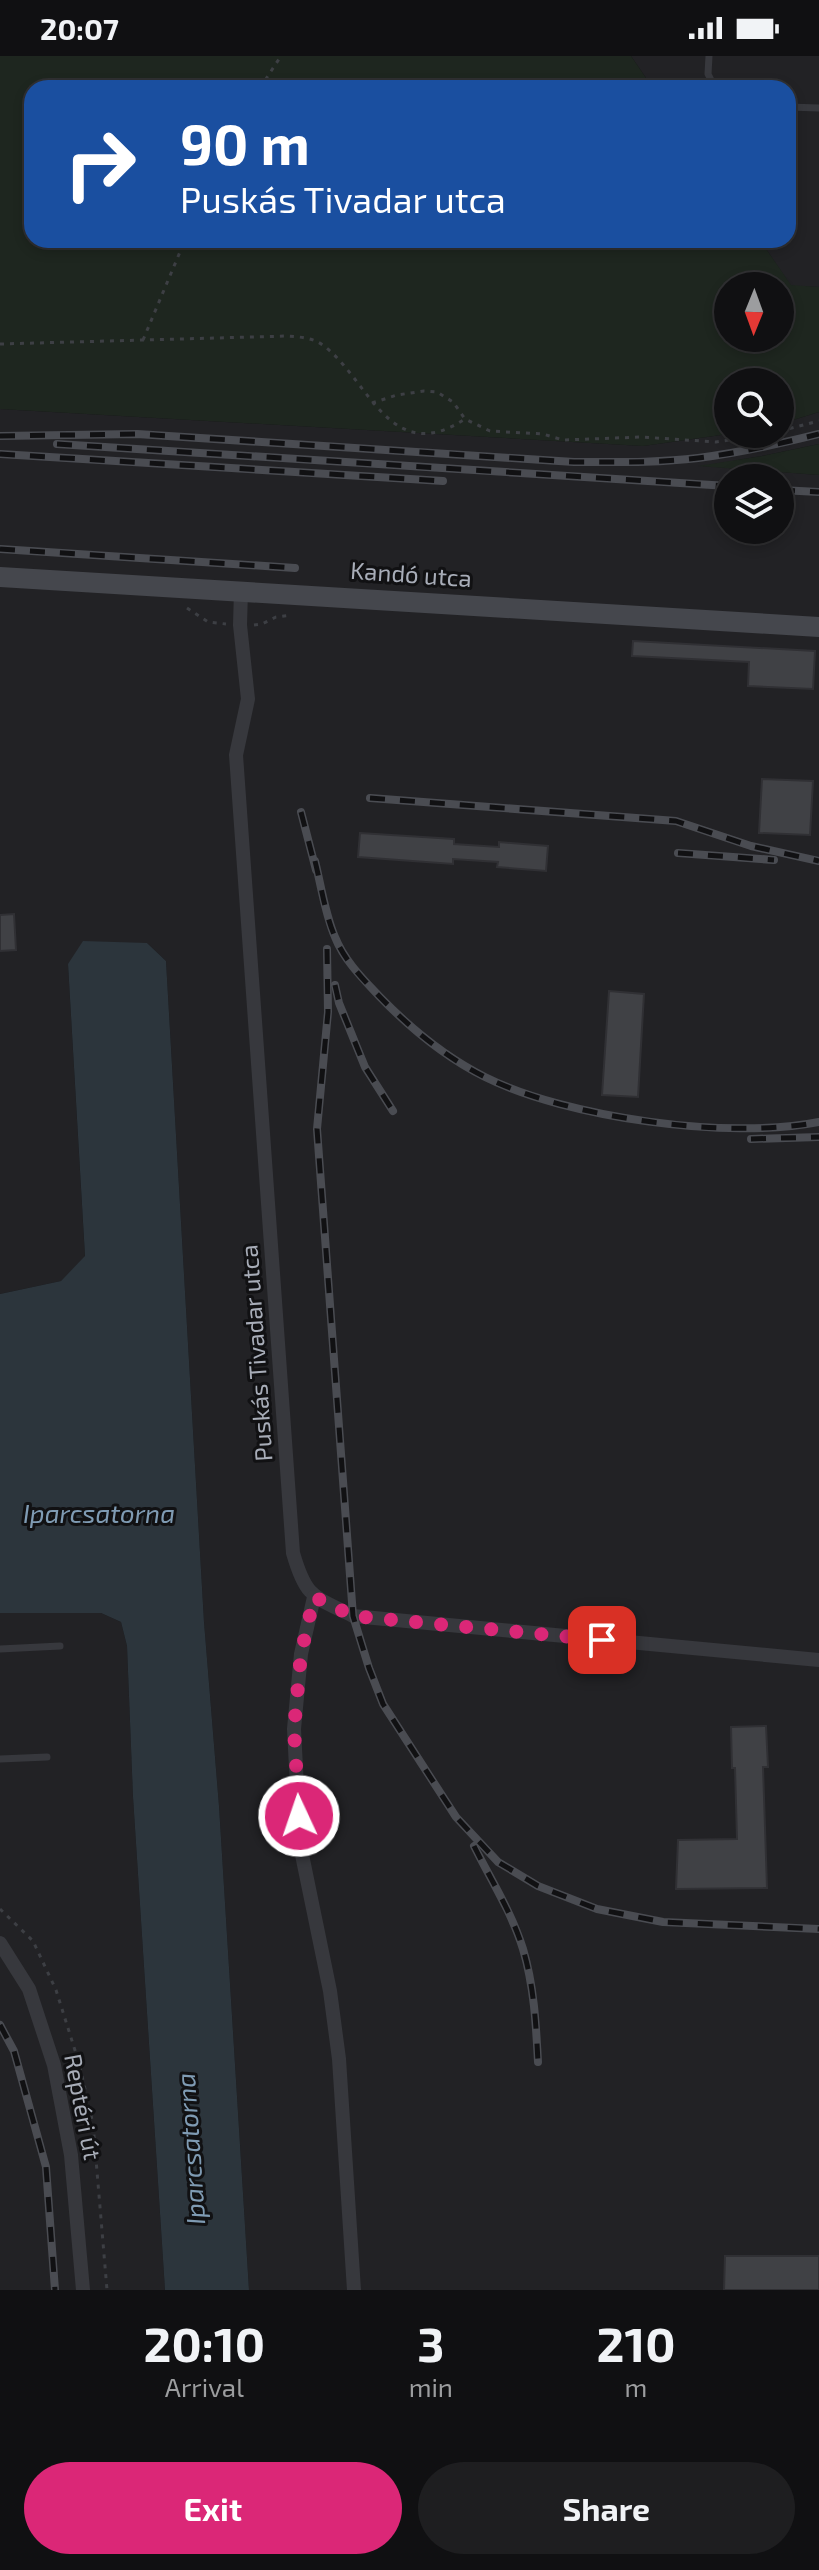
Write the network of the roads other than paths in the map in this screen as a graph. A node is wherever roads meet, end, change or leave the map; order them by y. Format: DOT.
graph roads {
  1 [pos="709,56"];
  2 [pos="711,80"];
  3 [pos="796,107"];
  4 [pos="819,108"];
  5 [pos="0,577"];
  6 [pos="241,591"];
  7 [pos="819,627"];
  8 [pos="314,1597"];
  9 [pos="60,1646"];
  10 [pos="0,1649"];
  11 [pos="819,1660"];
  12 [pos="47,1757"];
  13 [pos="0,1759"];
  14 [pos="0,1943"];
  15 [pos="83,2290"];
  16 [pos="354,2290"];
  1 -- 2 [label="lane"];
  3 -- 4 [label="lane"];
  5 -- 6 [label="street, Kandó utca"];
  6 -- 7 [label="street, Kandó utca"];
  6 -- 8 [label="street, Puskás Tivadar utca"];
  8 -- 11 [label="street"];
  8 -- 16 [label="street"];
  9 -- 10 [label="lane"];
  12 -- 13 [label="lane"];
  14 -- 15 [label="street, Reptéri út"];
}
